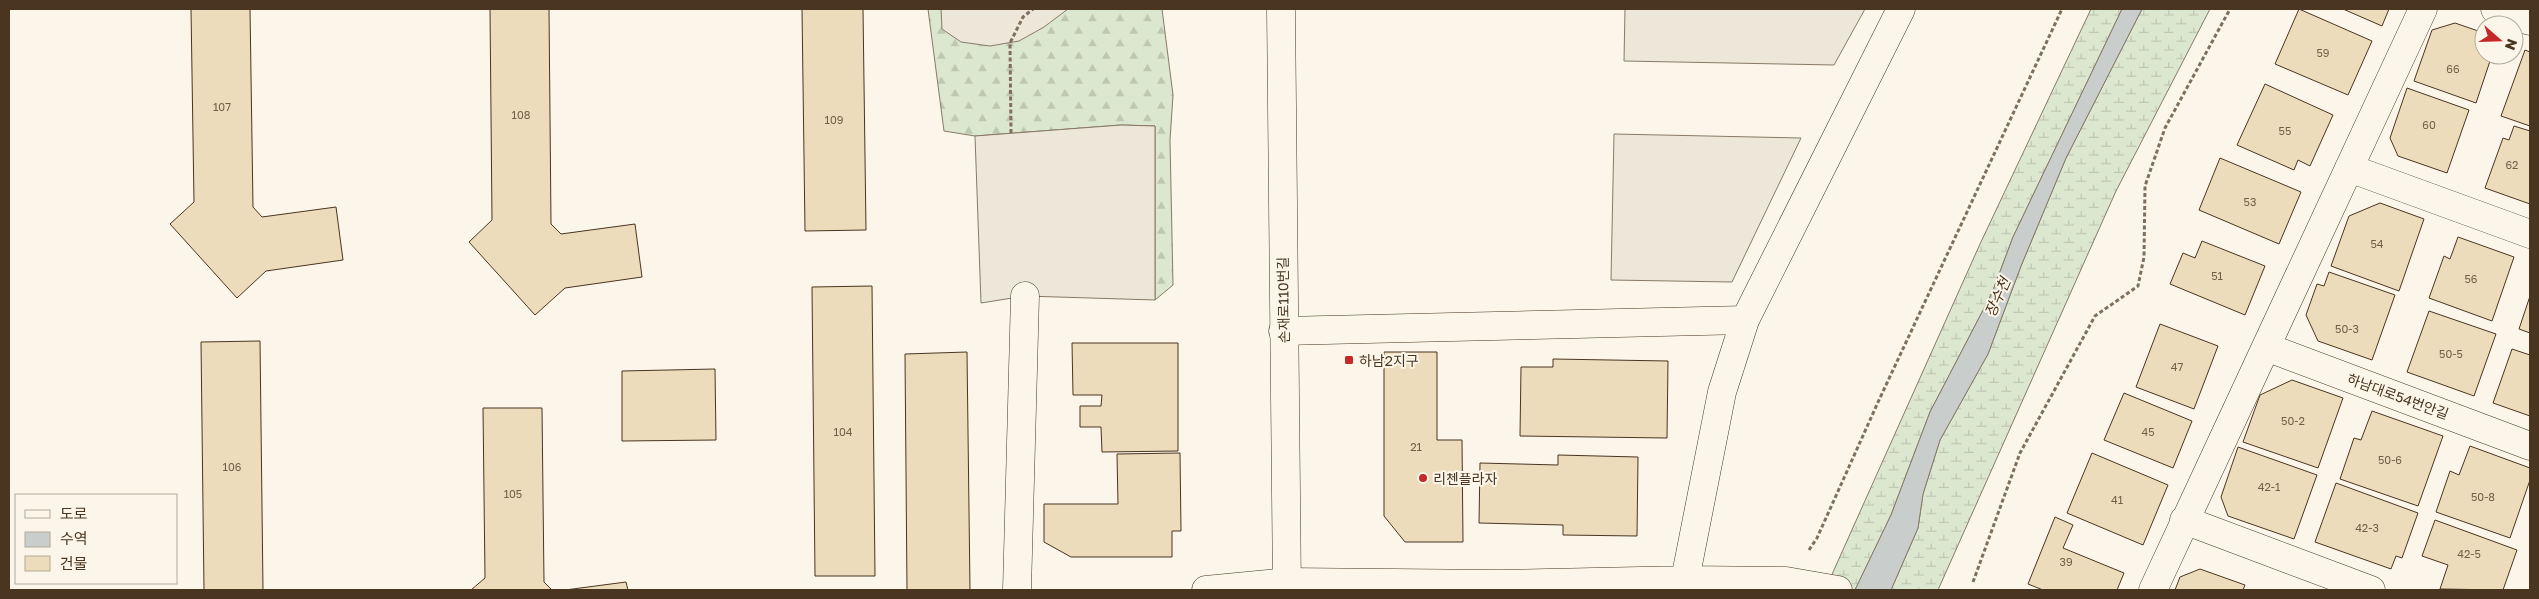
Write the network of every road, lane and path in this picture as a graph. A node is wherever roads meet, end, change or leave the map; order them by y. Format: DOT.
graph roads {
  1 [pos="1033,9"];
  2 [pos="1281,9"];
  3 [pos="1901,9"];
  4 [pos="2062,9"];
  5 [pos="2230,9"];
  6 [pos="2422,9"];
  7 [pos="2495,9"];
  8 [pos="2530,21"];
  9 [pos="1011,134"];
  10 [pos="2349,168"];
  11 [pos="2530,234"];
  12 [pos="1025,296"];
  13 [pos="1745,320"];
  14 [pos="1283,331"];
  15 [pos="2266,347"];
  16 [pos="2530,446"];
  17 [pos="2184,520"];
  18 [pos="1786,581"];
  19 [pos="1973,582"];
  20 [pos="1684,585"];
  21 [pos="1288,586"];
  22 [pos="1829,588"];
  23 [pos="1017,590"];
  24 [pos="1206,590"];
  25 [pos="2153,590"];
  26 [pos="2371,590"];
  1 -- 9 [label="path"];
  2 -- 14 [label="street, 손재로110번길"];
  3 -- 13 [label="street"];
  4 -- 18 [label="path"];
  5 -- 19 [label="path"];
  6 -- 10 [label="street"];
  7 -- 8 [label="street"];
  10 -- 11 [label="street"];
  10 -- 15 [label="street"];
  12 -- 23 [label="street"];
  13 -- 14 [label="street"];
  13 -- 20 [label="street"];
  14 -- 21 [label="street, 손재로110번길"];
  15 -- 16 [label="street, 하남대로54번안길"];
  15 -- 17 [label="street"];
  17 -- 25 [label="street"];
  17 -- 26 [label="street"];
  18 -- 20 [label="street"];
  18 -- 22 [label="street"];
  20 -- 21 [label="street"];
  21 -- 24 [label="street"];
}
